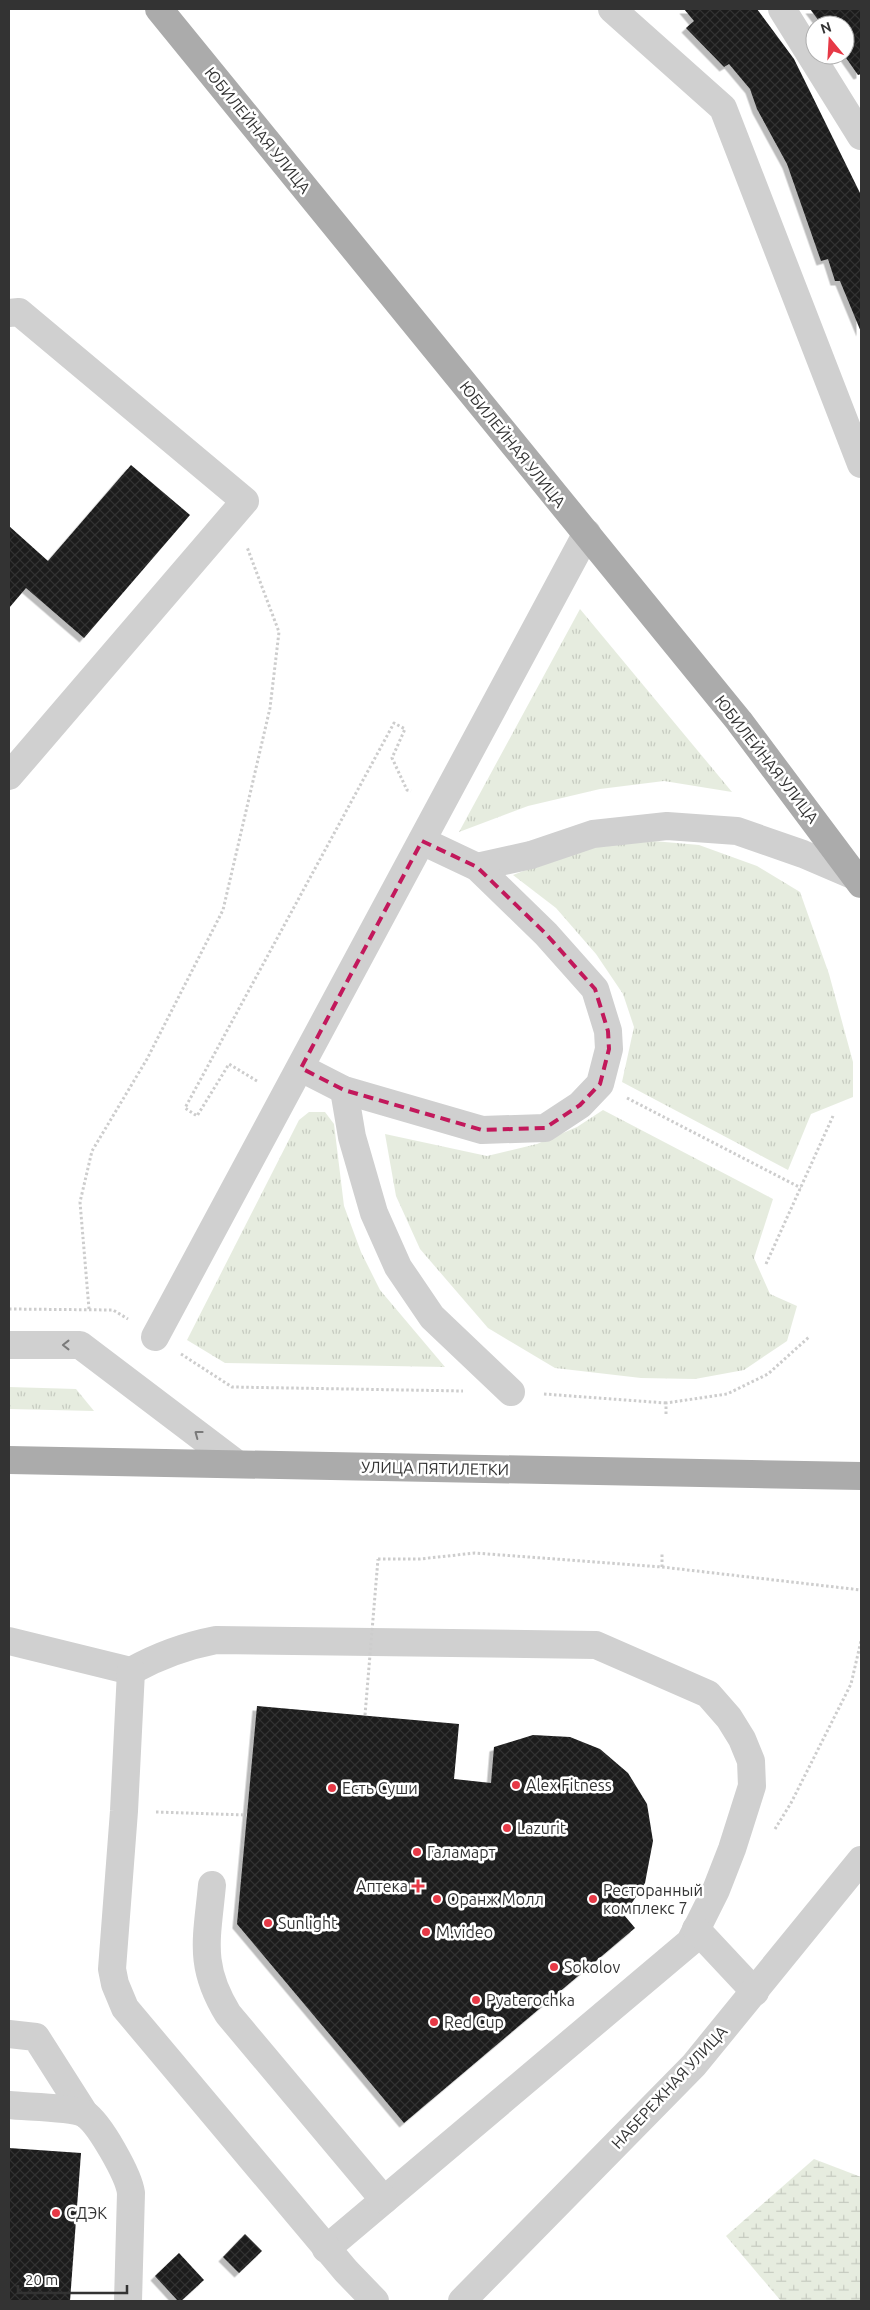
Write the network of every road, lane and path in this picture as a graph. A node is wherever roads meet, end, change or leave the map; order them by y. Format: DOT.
graph roads {
  1 [pos="159,9"];
  2 [pos="612,9"];
  3 [pos="782,9"];
  4 [pos="861,136"];
  5 [pos="9,313"];
  6 [pos="861,464"];
  7 [pos="234,514"];
  8 [pos="587,533"];
  9 [pos="9,776"];
  10 [pos="407,790"];
  11 [pos="422,842"];
  12 [pos="477,867"];
  13 [pos="860,881"];
  14 [pos="301,1068"];
  15 [pos="253,1078"];
  16 [pos="600,1084"];
  17 [pos="344,1090"];
  18 [pos="834,1116"];
  19 [pos="801,1188"];
  20 [pos="766,1264"];
  21 [pos="9,1308"];
  22 [pos="89,1310"];
  23 [pos="155,1337"];
  24 [pos="809,1337"];
  25 [pos="9,1345"];
  26 [pos="511,1392"];
  27 [pos="666,1403"];
  28 [pos="666,1414"];
  29 [pos="9,1460"];
  30 [pos="237,1464"];
  31 [pos="861,1476"];
  32 [pos="662,1554"];
  33 [pos="662,1567"];
  34 [pos="861,1590"];
  35 [pos="9,1641"];
  36 [pos="130,1671"];
  37 [pos="365,1715"];
  38 [pos="124,1811"];
  39 [pos="247,1815"];
  40 [pos="861,1860"];
  41 [pos="212,1885"];
  42 [pos="696,1930"];
  43 [pos="755,1992"];
  44 [pos="9,2034"];
  45 [pos="9,2105"];
  46 [pos="85,2114"];
  47 [pos="384,2200"];
  48 [pos="326,2249"];
  49 [pos="128,2301"];
  50 [pos="375,2301"];
  51 [pos="462,2301"];
  1 -- 8 [label="main road, ЮБИЛЕЙНАЯ УЛИЦА"];
  2 -- 6 [label="street"];
  3 -- 4 [label="street"];
  5 -- 7 [label="street"];
  7 -- 9 [label="street"];
  7 -- 22 [label="path"];
  8 -- 11 [label="street"];
  8 -- 13 [label="main road, ЮБИЛЕЙНАЯ УЛИЦА"];
  10 -- 15 [label="path"];
  11 -- 12 [label="street"];
  11 -- 14 [label="street"];
  12 -- 13 [label="street"];
  12 -- 16 [label="street"];
  14 -- 17 [label="street"];
  14 -- 23 [label="street"];
  16 -- 17 [label="street"];
  16 -- 19 [label="path"];
  17 -- 26 [label="street"];
  18 -- 19 [label="path"];
  19 -- 20 [label="path"];
  21 -- 22 [label="path"];
  22 -- 23 [label="path"];
  23 -- 26 [label="path"];
  24 -- 27 [label="path"];
  30 -- 25 [label="street, one-way"];
  26 -- 27 [label="path"];
  27 -- 28 [label="path"];
  29 -- 30 [label="main road, УЛИЦА ПЯТИЛЕТКИ"];
  30 -- 31 [label="main road, УЛИЦА ПЯТИЛЕТКИ"];
  32 -- 33 [label="path"];
  33 -- 34 [label="path"];
  33 -- 37 [label="path, bridge"];
  35 -- 36 [label="street"];
  36 -- 38 [label="street"];
  36 -- 42 [label="street"];
  38 -- 39 [label="path"];
  38 -- 48 [label="street"];
  40 -- 43 [label="street, НАБЕРЕЖНАЯ УЛИЦА"];
  41 -- 47 [label="street"];
  42 -- 43 [label="street"];
  42 -- 47 [label="street"];
  43 -- 51 [label="street, НАБЕРЕЖНАЯ УЛИЦА"];
  44 -- 46 [label="street"];
  45 -- 46 [label="street"];
  46 -- 49 [label="street"];
  47 -- 48 [label="street"];
  48 -- 50 [label="street"];
}
